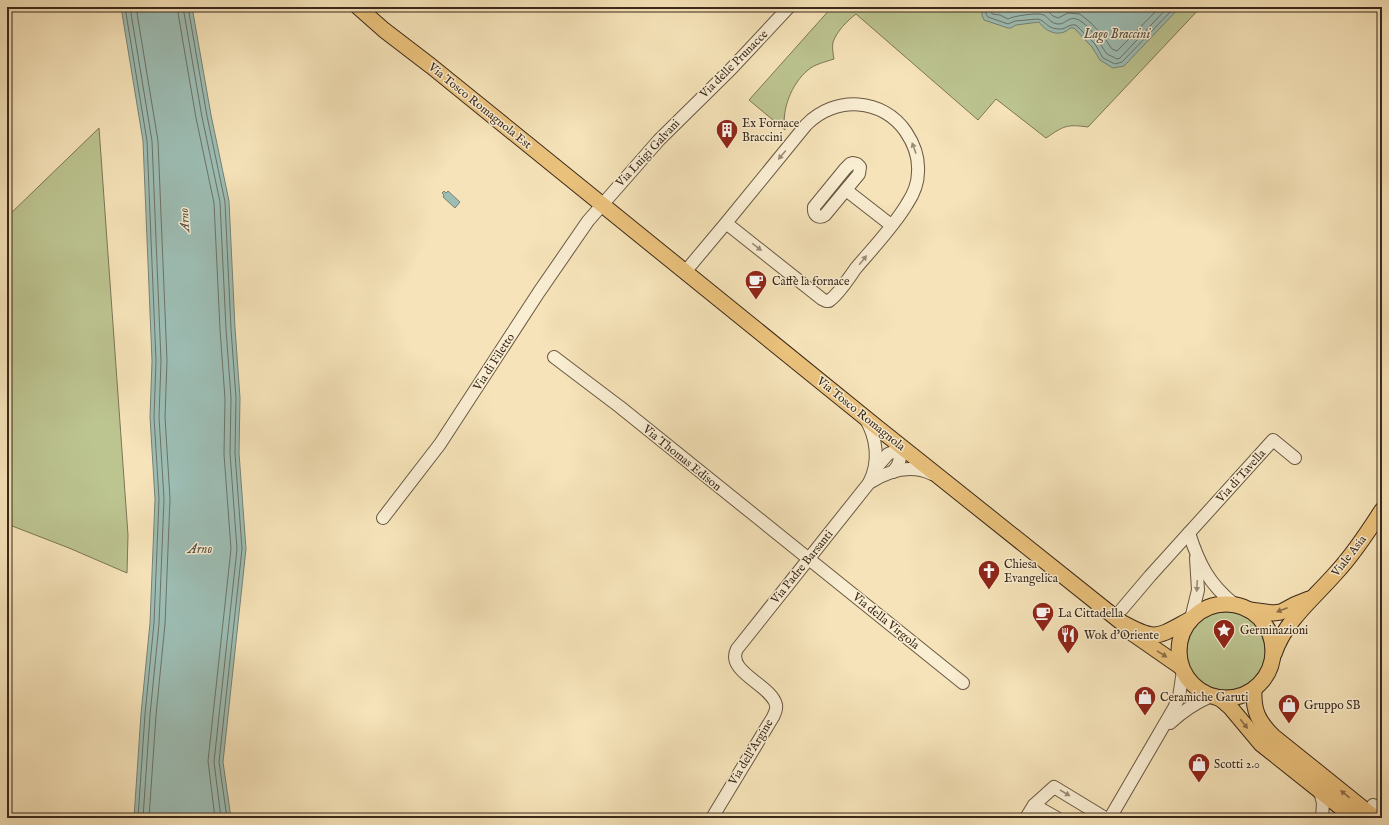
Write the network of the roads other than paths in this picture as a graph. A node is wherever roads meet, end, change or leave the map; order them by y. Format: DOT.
graph roads {
  1 [pos="358,7"];
  2 [pos="789,7"];
  3 [pos="696,103"];
  4 [pos="846,190"];
  5 [pos="602,205"];
  6 [pos="726,223"];
  7 [pos="891,225"];
  8 [pos="685,272"];
  9 [pos="554,357"];
  10 [pos="865,417"];
  11 [pos="903,448"];
  12 [pos="1295,458"];
  13 [pos="875,469"];
  14 [pos="893,472"];
  15 [pos="940,478"];
  16 [pos="869,483"];
  17 [pos="1382,510"];
  18 [pos="383,518"];
  19 [pos="1189,533"];
  20 [pos="1195,553"];
  21 [pos="809,559"];
  22 [pos="1312,598"];
  23 [pos="1234,604"];
  24 [pos="1250,610"];
  25 [pos="1122,616"];
  26 [pos="1191,619"];
  27 [pos="736,651"];
  28 [pos="1273,658"];
  29 [pos="1182,669"];
  30 [pos="963,683"];
  31 [pos="1254,690"];
  32 [pos="1214,697"];
  33 [pos="1161,733"];
  34 [pos="1320,791"];
  35 [pos="1034,805"];
  36 [pos="1377,812"];
  37 [pos="712,818"];
  38 [pos="1026,818"];
  39 [pos="1057,818"];
  40 [pos="1105,818"];
  41 [pos="1110,818"];
  42 [pos="1322,818"];
  43 [pos="1354,818"];
  1 -- 5 [label="main road, Via Tosco Romagnola Est"];
  2 -- 3 [label="street, Via delle Prunacce"];
  3 -- 5 [label="street, Via Luigi Galvani"];
  4 -- 7 [label="street"];
  5 -- 8 [label="main road, Via Tosco Romagnola"];
  5 -- 18 [label="street, Via di Filetto"];
  6 -- 7 [label="street, one-way"];
  7 -- 6 [label="street, one-way"];
  6 -- 8 [label="street"];
  8 -- 10 [label="main road, Via Tosco Romagnola"];
  9 -- 21 [label="street, Via Thomas Edison"];
  10 -- 11 [label="main road, Via Tosco Romagnola"];
  10 -- 13 [label="street, Via Padre Barsanti"];
  11 -- 13 [label="street, Via Padre Barsanti"];
  11 -- 14 [label="street"];
  11 -- 15 [label="main road, Via Tosco Romagnola"];
  12 -- 19 [label="street, Via di Tavella"];
  13 -- 16 [label="street, Via Padre Barsanti"];
  14 -- 15 [label="street, Via Padre Barsanti"];
  14 -- 16 [label="street, Via Padre Barsanti"];
  15 -- 25 [label="main road, Via Tosco Romagnola"];
  16 -- 21 [label="street, Via Padre Barsanti"];
  17 -- 22 [label="main road, Viale Asia"];
  19 -- 20 [label="street"];
  19 -- 25 [label="street, Via di Tavella"];
  20 -- 23 [label="street"];
  20 -- 26 [label="street, one-way"];
  21 -- 27 [label="street, Via Padre Barsanti"];
  21 -- 30 [label="street, Via della Virgola"];
  22 -- 24 [label="main road, one-way"];
  22 -- 28 [label="main road, Viale Asia"];
  23 -- 24 [label="main road"];
  23 -- 26 [label="main road"];
  24 -- 28 [label="main road"];
  25 -- 26 [label="main road, Via Tosco Romagnola"];
  25 -- 29 [label="main road, Via Tosco Romagnola, one-way"];
  26 -- 29 [label="main road"];
  27 -- 37 [label="street, Via dell'Argine"];
  28 -- 31 [label="main road"];
  29 -- 32 [label="main road"];
  29 -- 33 [label="street"];
  31 -- 32 [label="main road"];
  36 -- 31 [label="main road, one-way"];
  32 -- 33 [label="street"];
  32 -- 34 [label="main road, one-way"];
  33 -- 41 [label="street"];
  34 -- 42 [label="street"];
  34 -- 43 [label="main road"];
  35 -- 38 [label="street"];
  35 -- 39 [label="street"];
  35 -- 40 [label="street, one-way"];
}
